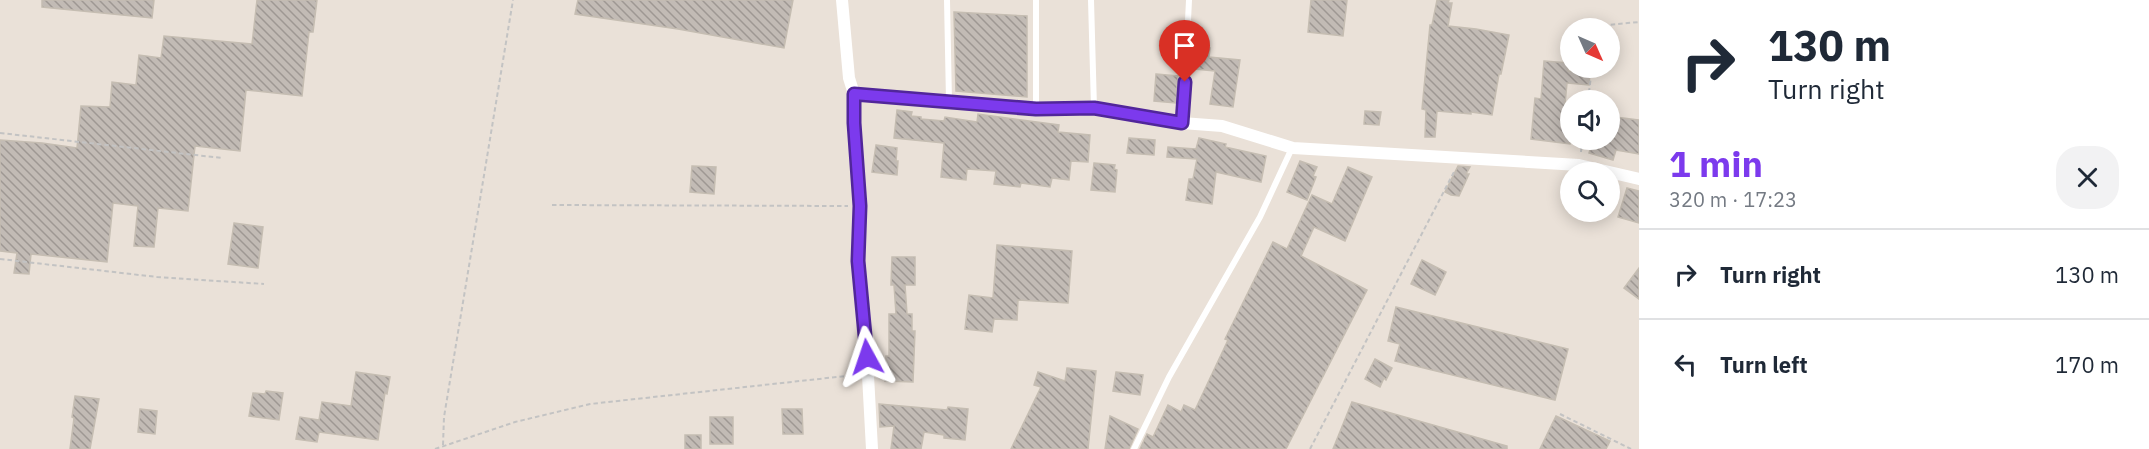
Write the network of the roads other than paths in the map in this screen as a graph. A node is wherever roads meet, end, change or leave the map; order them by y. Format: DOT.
graph roads {
  1 [pos="842,0"];
  2 [pos="947,0"];
  3 [pos="1036,0"];
  4 [pos="1091,0"];
  5 [pos="1189,0"];
  6 [pos="854,94"];
  7 [pos="949,103"];
  8 [pos="1094,108"];
  9 [pos="1036,109"];
  10 [pos="1182,123"];
  11 [pos="1293,148"];
  12 [pos="1639,179"];
  13 [pos="872,449"];
  14 [pos="1134,449"];
  1 -- 6 [label="street"];
  2 -- 7 [label="lane"];
  3 -- 9 [label="lane"];
  4 -- 8 [label="lane"];
  5 -- 10 [label="lane"];
  6 -- 7 [label="street"];
  6 -- 13 [label="street"];
  7 -- 9 [label="street"];
  8 -- 9 [label="street"];
  8 -- 10 [label="street"];
  10 -- 11 [label="street"];
  11 -- 12 [label="street"];
  11 -- 14 [label="lane"];
}
